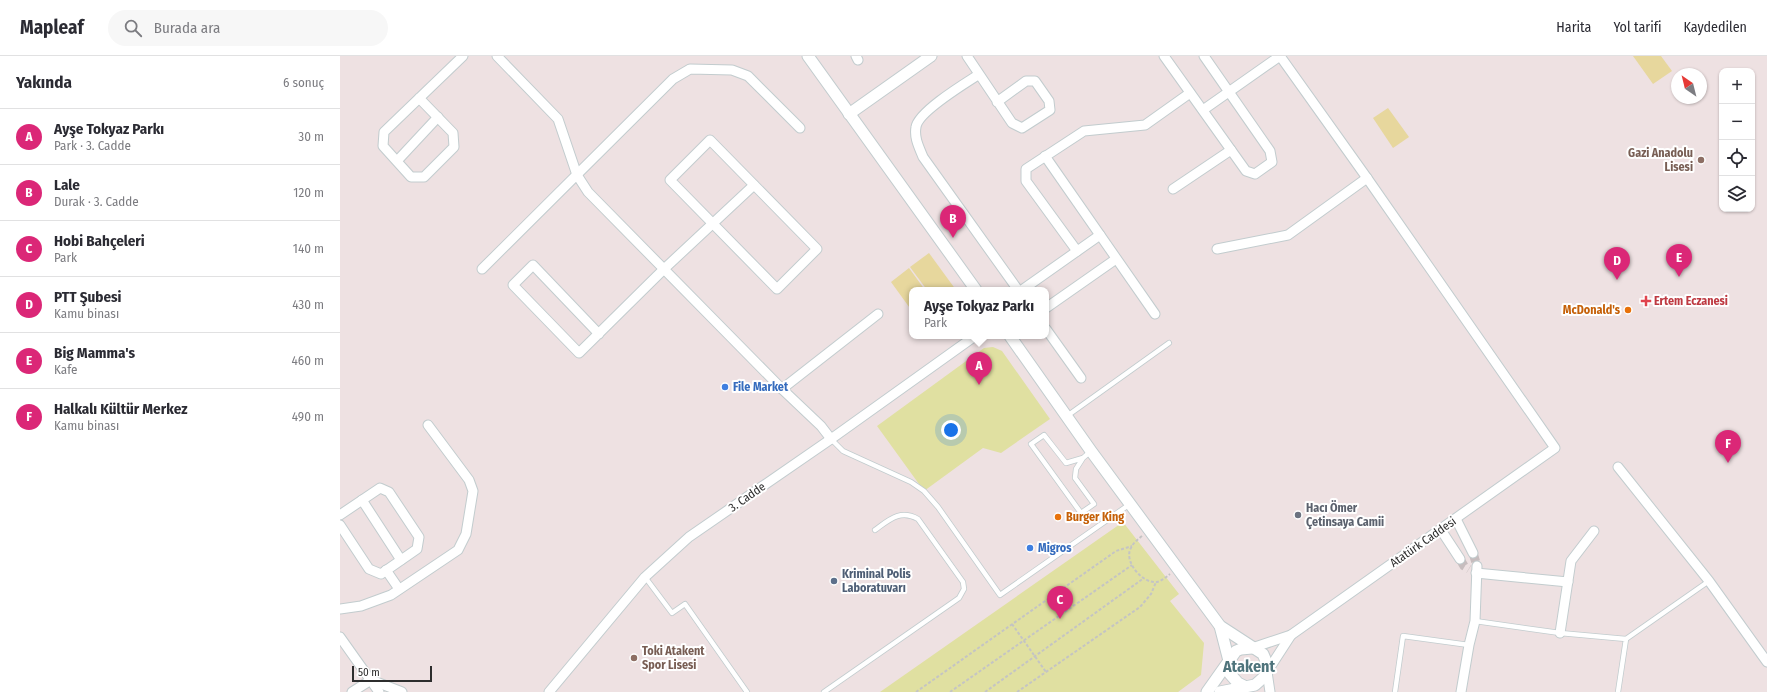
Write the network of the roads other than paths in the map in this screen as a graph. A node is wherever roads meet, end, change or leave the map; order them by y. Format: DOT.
graph roads {
  1 [pos="463,56"];
  2 [pos="497,56"];
  3 [pos="808,56"];
  4 [pos="930,56"];
  5 [pos="967,56"];
  6 [pos="1164,56"];
  7 [pos="1204,56"];
  8 [pos="1280,56"];
  9 [pos="978,75"];
  10 [pos="1229,92"];
  11 [pos="1190,93"];
  12 [pos="420,98"];
  13 [pos="997,102"];
  14 [pos="1203,110"];
  15 [pos="849,114"];
  16 [pos="438,117"];
  17 [pos="800,128"];
  18 [pos="1231,150"];
  19 [pos="1045,156"];
  20 [pos="397,161"];
  21 [pos="577,174"];
  22 [pos="1367,178"];
  23 [pos="754,185"];
  24 [pos="1173,189"];
  25 [pos="713,224"];
  26 [pos="1100,235"];
  27 [pos="1217,249"];
  28 [pos="1077,251"];
  29 [pos="1116,259"];
  30 [pos="664,269"];
  31 [pos="482,270"];
  32 [pos="974,287"];
  33 [pos="1016,287"];
  34 [pos="1026,287"];
  35 [pos="1049,306"];
  36 [pos="878,314"];
  37 [pos="1154,314"];
  38 [pos="1049,333"];
  39 [pos="599,334"];
  40 [pos="971,339"];
  41 [pos="1012,339"];
  42 [pos="1169,343"];
  43 [pos="1081,378"];
  44 [pos="782,389"];
  45 [pos="1066,417"];
  46 [pos="428,425"];
  47 [pos="831,439"];
  48 [pos="1087,455"];
  49 [pos="1618,467"];
  50 [pos="362,500"];
  51 [pos="1130,504"];
  52 [pos="340,516"];
  53 [pos="1456,519"];
  54 [pos="340,525"];
  55 [pos="875,530"];
  56 [pos="1441,530"];
  57 [pos="1594,530"];
  58 [pos="1473,553"];
  59 [pos="1460,559"];
  60 [pos="401,560"];
  61 [pos="386,570"];
  62 [pos="645,577"];
  63 [pos="1709,581"];
  64 [pos="1568,582"];
  65 [pos="399,589"];
  66 [pos="340,609"];
  67 [pos="1475,622"];
  68 [pos="1220,626"];
  69 [pos="1560,633"];
  70 [pos="1291,636"];
  71 [pos="340,637"];
  72 [pos="1626,639"];
  73 [pos="1469,645"];
  74 [pos="1252,648"];
  75 [pos="1229,661"];
  76 [pos="1767,662"];
  77 [pos="1267,672"];
  78 [pos="371,680"];
  79 [pos="1248,689"];
  80 [pos="352,692"];
  81 [pos="379,692"];
  82 [pos="402,692"];
  83 [pos="549,692"];
  84 [pos="747,692"];
  85 [pos="824,692"];
  86 [pos="1207,692"];
  87 [pos="1220,692"];
  88 [pos="1270,692"];
  89 [pos="1395,692"];
  90 [pos="1461,692"];
  91 [pos="1618,692"];
  1 -- 12 [label="street"];
  2 -- 21 [label="street"];
  3 -- 15 [label="street"];
  4 -- 15 [label="street"];
  5 -- 9 [label="street"];
  6 -- 11 [label="street"];
  7 -- 10 [label="street"];
  8 -- 10 [label="street"];
  8 -- 22 [label="street"];
  9 -- 13 [label="street"];
  9 -- 33 [label="street"];
  10 -- 14 [label="street"];
  10 -- 18 [label="street"];
  11 -- 14 [label="street"];
  11 -- 19 [label="street"];
  12 -- 16 [label="street"];
  12 -- 20 [label="street"];
  13 -- 13 [label="street"];
  14 -- 18 [label="street"];
  15 -- 32 [label="street"];
  16 -- 20 [label="street"];
  16 -- 20 [label="street"];
  17 -- 21 [label="street"];
  18 -- 24 [label="street"];
  19 -- 26 [label="street"];
  19 -- 28 [label="street"];
  21 -- 30 [label="street"];
  21 -- 31 [label="street"];
  22 -- 27 [label="street"];
  22 -- 53 [label="street, Atatürk Caddesi"];
  23 -- 25 [label="street"];
  23 -- 25 [label="street"];
  23 -- 25 [label="street"];
  25 -- 30 [label="street"];
  26 -- 28 [label="street"];
  26 -- 29 [label="street"];
  28 -- 34 [label="street"];
  29 -- 35 [label="street"];
  29 -- 37 [label="street"];
  30 -- 39 [label="street"];
  30 -- 44 [label="street"];
  36 -- 44 [label="street"];
  38 -- 43 [label="street"];
  39 -- 39 [label="street"];
  40 -- 47 [label="street, 3. Cadde"];
  41 -- 45 [label="street"];
  42 -- 45 [label="lane"];
  44 -- 47 [label="street"];
  45 -- 48 [label="street"];
  46 -- 65 [label="street"];
  47 -- 51 [label="lane"];
  47 -- 62 [label="street, 3. Cadde"];
  48 -- 48 [label="lane"];
  48 -- 51 [label="street"];
  49 -- 63 [label="street"];
  50 -- 52 [label="street"];
  50 -- 60 [label="street"];
  50 -- 60 [label="street"];
  51 -- 68 [label="street"];
  53 -- 56 [label="street, Atatürk Caddesi"];
  53 -- 58 [label="street"];
  54 -- 61 [label="street"];
  55 -- 85 [label="lane"];
  56 -- 59 [label="street"];
  56 -- 70 [label="street, Atatürk Caddesi"];
  57 -- 64 [label="street"];
  60 -- 61 [label="street"];
  61 -- 65 [label="street"];
  62 -- 83 [label="street, 3. Cadde"];
  62 -- 84 [label="lane"];
  63 -- 72 [label="lane"];
  63 -- 76 [label="street"];
  64 -- 67 [label="street"];
  64 -- 69 [label="street"];
  65 -- 66 [label="street"];
  67 -- 69 [label="lane"];
  67 -- 73 [label="street"];
  68 -- 74 [label="street"];
  68 -- 75 [label="street"];
  69 -- 72 [label="lane"];
  70 -- 74 [label="street"];
  70 -- 77 [label="street"];
  71 -- 78 [label="street"];
  72 -- 91 [label="lane"];
  73 -- 89 [label="lane"];
  73 -- 90 [label="street"];
  74 -- 75 [label="street"];
  74 -- 77 [label="street"];
  75 -- 79 [label="street"];
  75 -- 86 [label="street"];
  77 -- 79 [label="street"];
  77 -- 88 [label="street"];
  78 -- 80 [label="street"];
  78 -- 81 [label="street"];
  78 -- 82 [label="street"];
  79 -- 87 [label="street"];
}
